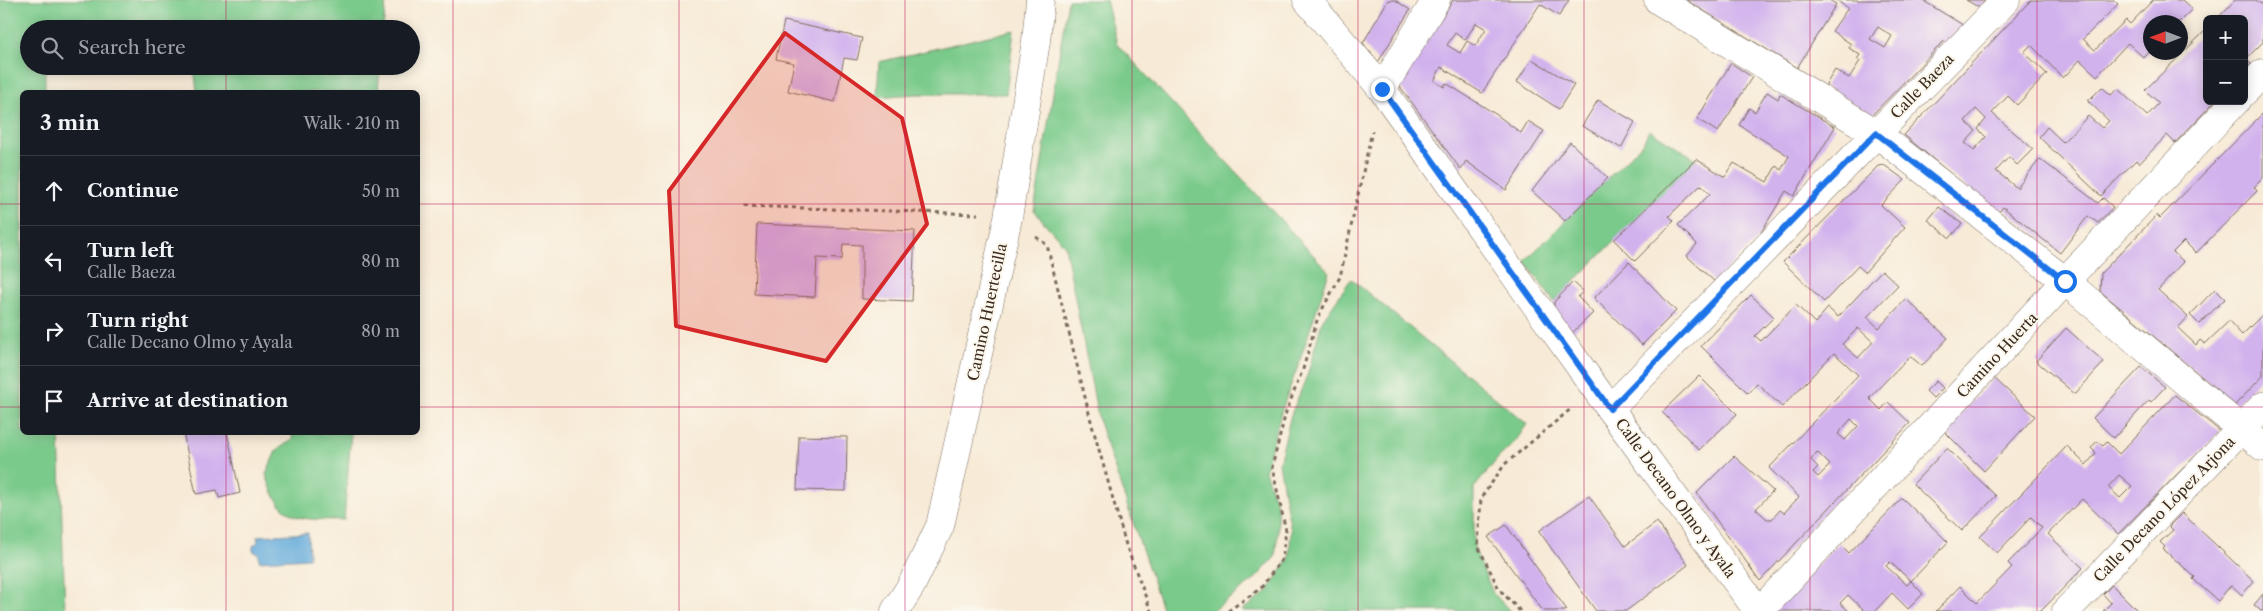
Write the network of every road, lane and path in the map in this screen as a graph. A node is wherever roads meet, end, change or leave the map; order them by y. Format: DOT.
graph roads {
  1 [pos="1040,0"];
  2 [pos="1307,0"];
  3 [pos="1436,0"];
  4 [pos="1658,0"];
  5 [pos="2006,0"];
  6 [pos="2263,73"];
  7 [pos="2248,88"];
  8 [pos="1382,89"];
  9 [pos="2232,105"];
  10 [pos="1876,133"];
  11 [pos="2065,281"];
  12 [pos="1603,399"];
  13 [pos="2263,406"];
  14 [pos="2241,429"];
  15 [pos="2263,447"];
  16 [pos="895,611"];
  17 [pos="1228,611"];
  18 [pos="1520,611"];
  19 [pos="1759,611"];
  20 [pos="2066,611"];
  1 -- 16 [label="street, Camino Huertecilla"];
  2 -- 8 [label="street, Calle Decano Olmo y Ayala"];
  3 -- 8 [label="street"];
  4 -- 10 [label="street"];
  5 -- 10 [label="street, Calle Baeza"];
  6 -- 7 [label="street"];
  8 -- 12 [label="street, Calle Decano Olmo y Ayala"];
  8 -- 17 [label="path"];
  9 -- 11 [label="street, Camino Huerta"];
  10 -- 11 [label="street"];
  10 -- 12 [label="street, Calle Baeza"];
  11 -- 14 [label="street"];
  11 -- 19 [label="street, Camino Huerta"];
  12 -- 18 [label="path"];
  12 -- 19 [label="street, Calle Decano Olmo y Ayala"];
  13 -- 14 [label="street, Calle Decano López Arjona"];
  14 -- 15 [label="street"];
  14 -- 20 [label="street, Calle Decano López Arjona"];
}
